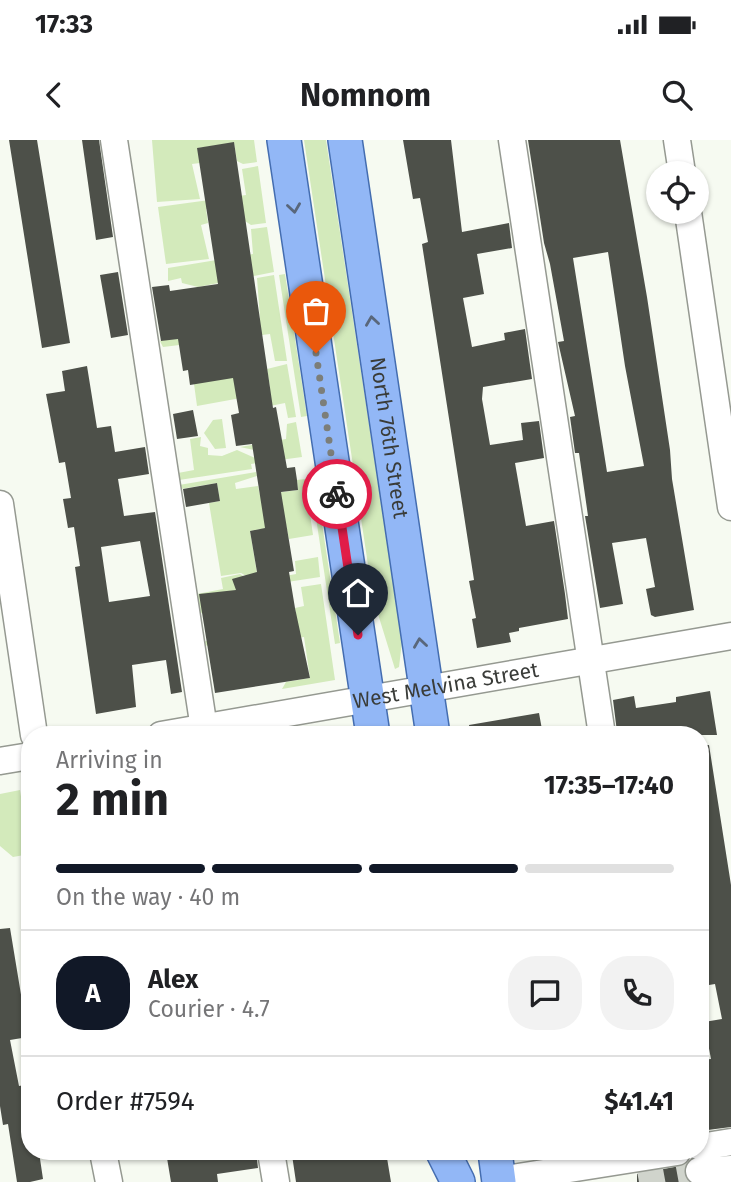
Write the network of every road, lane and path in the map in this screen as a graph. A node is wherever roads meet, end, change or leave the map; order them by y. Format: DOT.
graph roads {
  1 [pos="114,140"];
  2 [pos="284,140"];
  3 [pos="345,140"];
  4 [pos="512,140"];
  5 [pos="677,140"];
  6 [pos="680,161"];
  7 [pos="690,224"];
  8 [pos="0,504"];
  9 [pos="731,507"];
  10 [pos="731,636"];
  11 [pos="591,661"];
  12 [pos="427,691"];
  13 [pos="367,701"];
  14 [pos="33,726"];
  15 [pos="203,726"];
  16 [pos="236,726"];
  17 [pos="371,726"];
  18 [pos="432,726"];
  19 [pos="601,726"];
  20 [pos="21,758"];
  21 [pos="0,761"];
  22 [pos="731,1142"];
  23 [pos="709,1154"];
  24 [pos="104,1160"];
  25 [pos="272,1160"];
  26 [pos="439,1160"];
  27 [pos="447,1160"];
  28 [pos="598,1160"];
  29 [pos="703,1160"];
  30 [pos="731,1169"];
  31 [pos="498,1171"];
  32 [pos="108,1182"];
  33 [pos="276,1182"];
  34 [pos="442,1182"];
  35 [pos="458,1182"];
  1 -- 15 [label="street"];
  2 -- 13 [label="main road, one-way"];
  12 -- 3 [label="main road, North 76th Street, one-way"];
  4 -- 11 [label="street"];
  5 -- 6 [label="street"];
  7 -- 9 [label="street"];
  8 -- 14 [label="street"];
  10 -- 11 [label="street, West Melvina Street"];
  11 -- 12 [label="street, West Melvina Street"];
  11 -- 19 [label="street"];
  12 -- 13 [label="street, West Melvina Street"];
  12 -- 18 [label="main road, North 76th Street"];
  13 -- 16 [label="street, West Melvina Street"];
  13 -- 17 [label="main road"];
  20 -- 21 [label="street"];
  22 -- 23 [label="street"];
  24 -- 32 [label="street"];
  25 -- 33 [label="street"];
  26 -- 34 [label="main road"];
  27 -- 35 [label="main road"];
  28 -- 31 [label="street"];
  29 -- 30 [label="street"];
}
